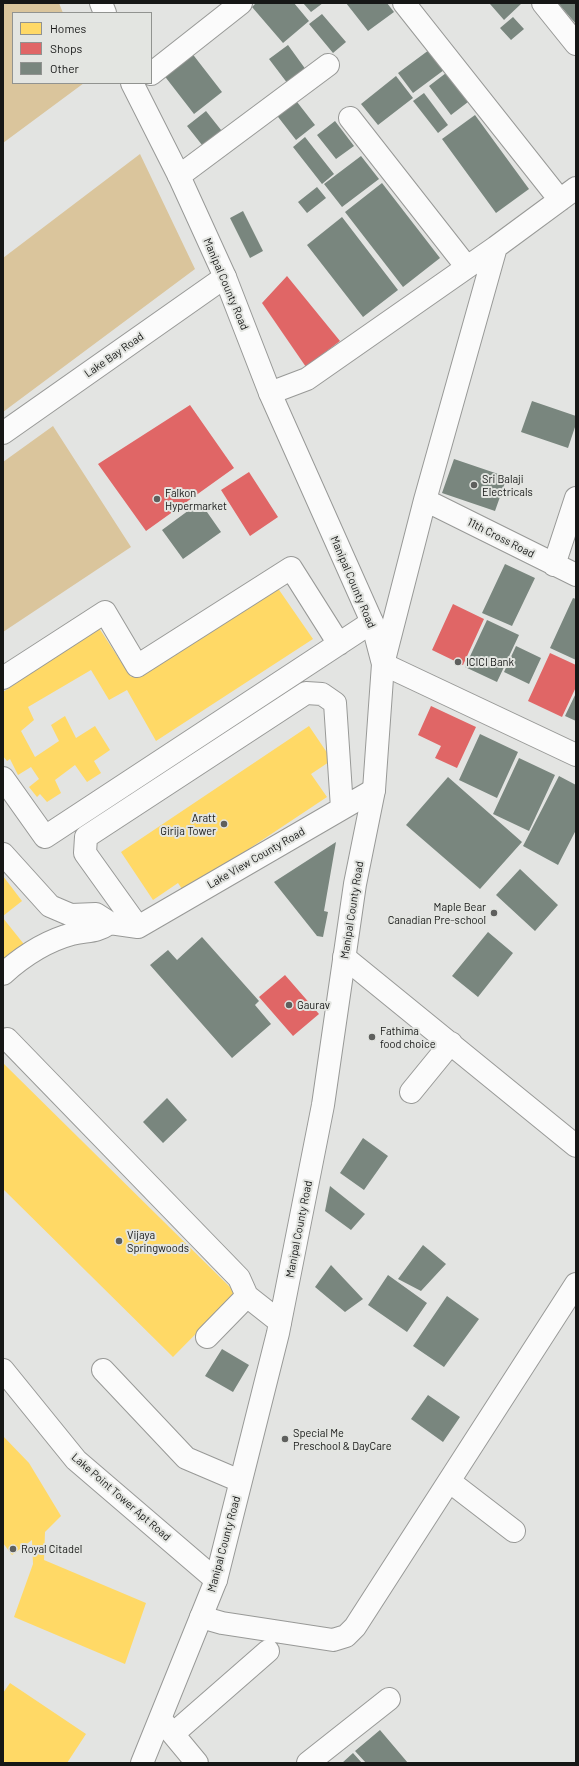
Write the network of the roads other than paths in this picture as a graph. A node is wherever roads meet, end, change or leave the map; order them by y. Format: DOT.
graph roads {
  1 [pos="241,3"];
  2 [pos="404,3"];
  3 [pos="543,3"];
  4 [pos="576,44"];
  5 [pos="328,65"];
  6 [pos="152,73"];
  7 [pos="135,84"];
  8 [pos="350,118"];
  9 [pos="179,176"];
  10 [pos="568,194"];
  11 [pos="496,247"];
  12 [pos="466,266"];
  13 [pos="225,277"];
  14 [pos="270,393"];
  15 [pos="3,433"];
  16 [pos="576,498"];
  17 [pos="425,500"];
  18 [pos="554,565"];
  19 [pos="576,575"];
  20 [pos="372,622"];
  21 [pos="339,644"];
  22 [pos="383,664"];
  23 [pos="3,678"];
  24 [pos="576,755"];
  25 [pos="3,778"];
  26 [pos="374,790"];
  27 [pos="342,808"];
  28 [pos="3,854"];
  29 [pos="72,924"];
  30 [pos="138,927"];
  31 [pos="344,957"];
  32 [pos="3,974"];
  33 [pos="7,1039"];
  34 [pos="451,1043"];
  35 [pos="411,1092"];
  36 [pos="576,1146"];
  37 [pos="576,1284"];
  38 [pos="243,1287"];
  39 [pos="282,1315"];
  40 [pos="207,1337"];
  41 [pos="3,1370"];
  42 [pos="103,1370"];
  43 [pos="240,1481"];
  44 [pos="449,1481"];
  45 [pos="514,1531"];
  46 [pos="216,1580"];
  47 [pos="201,1617"];
  48 [pos="268,1651"];
  49 [pos="389,1699"];
  50 [pos="166,1726"];
  51 [pos="142,1763"];
  52 [pos="198,1763"];
  53 [pos="308,1763"];
  1 -- 6 [label="street"];
  2 -- 10 [label="street"];
  3 -- 4 [label="street"];
  5 -- 9 [label="street"];
  7 -- 9 [label="street, Manipal County Road"];
  8 -- 12 [label="street"];
  9 -- 13 [label="street, Manipal County Road"];
  10 -- 11 [label="street"];
  11 -- 12 [label="street"];
  11 -- 17 [label="street"];
  12 -- 14 [label="street"];
  13 -- 14 [label="street, Manipal County Road"];
  13 -- 15 [label="street, Lake Bay Road"];
  14 -- 20 [label="street, Manipal County Road"];
  16 -- 18 [label="street"];
  17 -- 18 [label="street, 11th Cross Road"];
  17 -- 22 [label="street"];
  18 -- 19 [label="street, 11th Cross Road"];
  20 -- 21 [label="street"];
  20 -- 22 [label="street, Manipal County Road"];
  21 -- 23 [label="street"];
  21 -- 25 [label="street"];
  22 -- 24 [label="street"];
  22 -- 26 [label="street, Manipal County Road"];
  26 -- 27 [label="street, Lake View County Road"];
  26 -- 31 [label="street, Manipal County Road"];
  27 -- 30 [label="street, Lake View County Road"];
  27 -- 30 [label="street"];
  28 -- 29 [label="street"];
  29 -- 30 [label="street"];
  29 -- 32 [label="street"];
  31 -- 34 [label="street"];
  31 -- 39 [label="street, Manipal County Road"];
  33 -- 38 [label="street"];
  34 -- 35 [label="street"];
  34 -- 36 [label="street"];
  37 -- 44 [label="street"];
  38 -- 39 [label="street"];
  38 -- 40 [label="street"];
  39 -- 43 [label="street, Manipal County Road"];
  41 -- 46 [label="street, Lake Point Tower Apt Road"];
  42 -- 43 [label="street"];
  43 -- 46 [label="street, Manipal County Road"];
  44 -- 45 [label="street"];
  44 -- 47 [label="street"];
  46 -- 47 [label="street, Manipal County Road"];
  47 -- 50 [label="street, Manipal County Road"];
  48 -- 50 [label="street"];
  49 -- 53 [label="street"];
  50 -- 51 [label="street, Manipal County Road"];
  50 -- 52 [label="street"];
}
